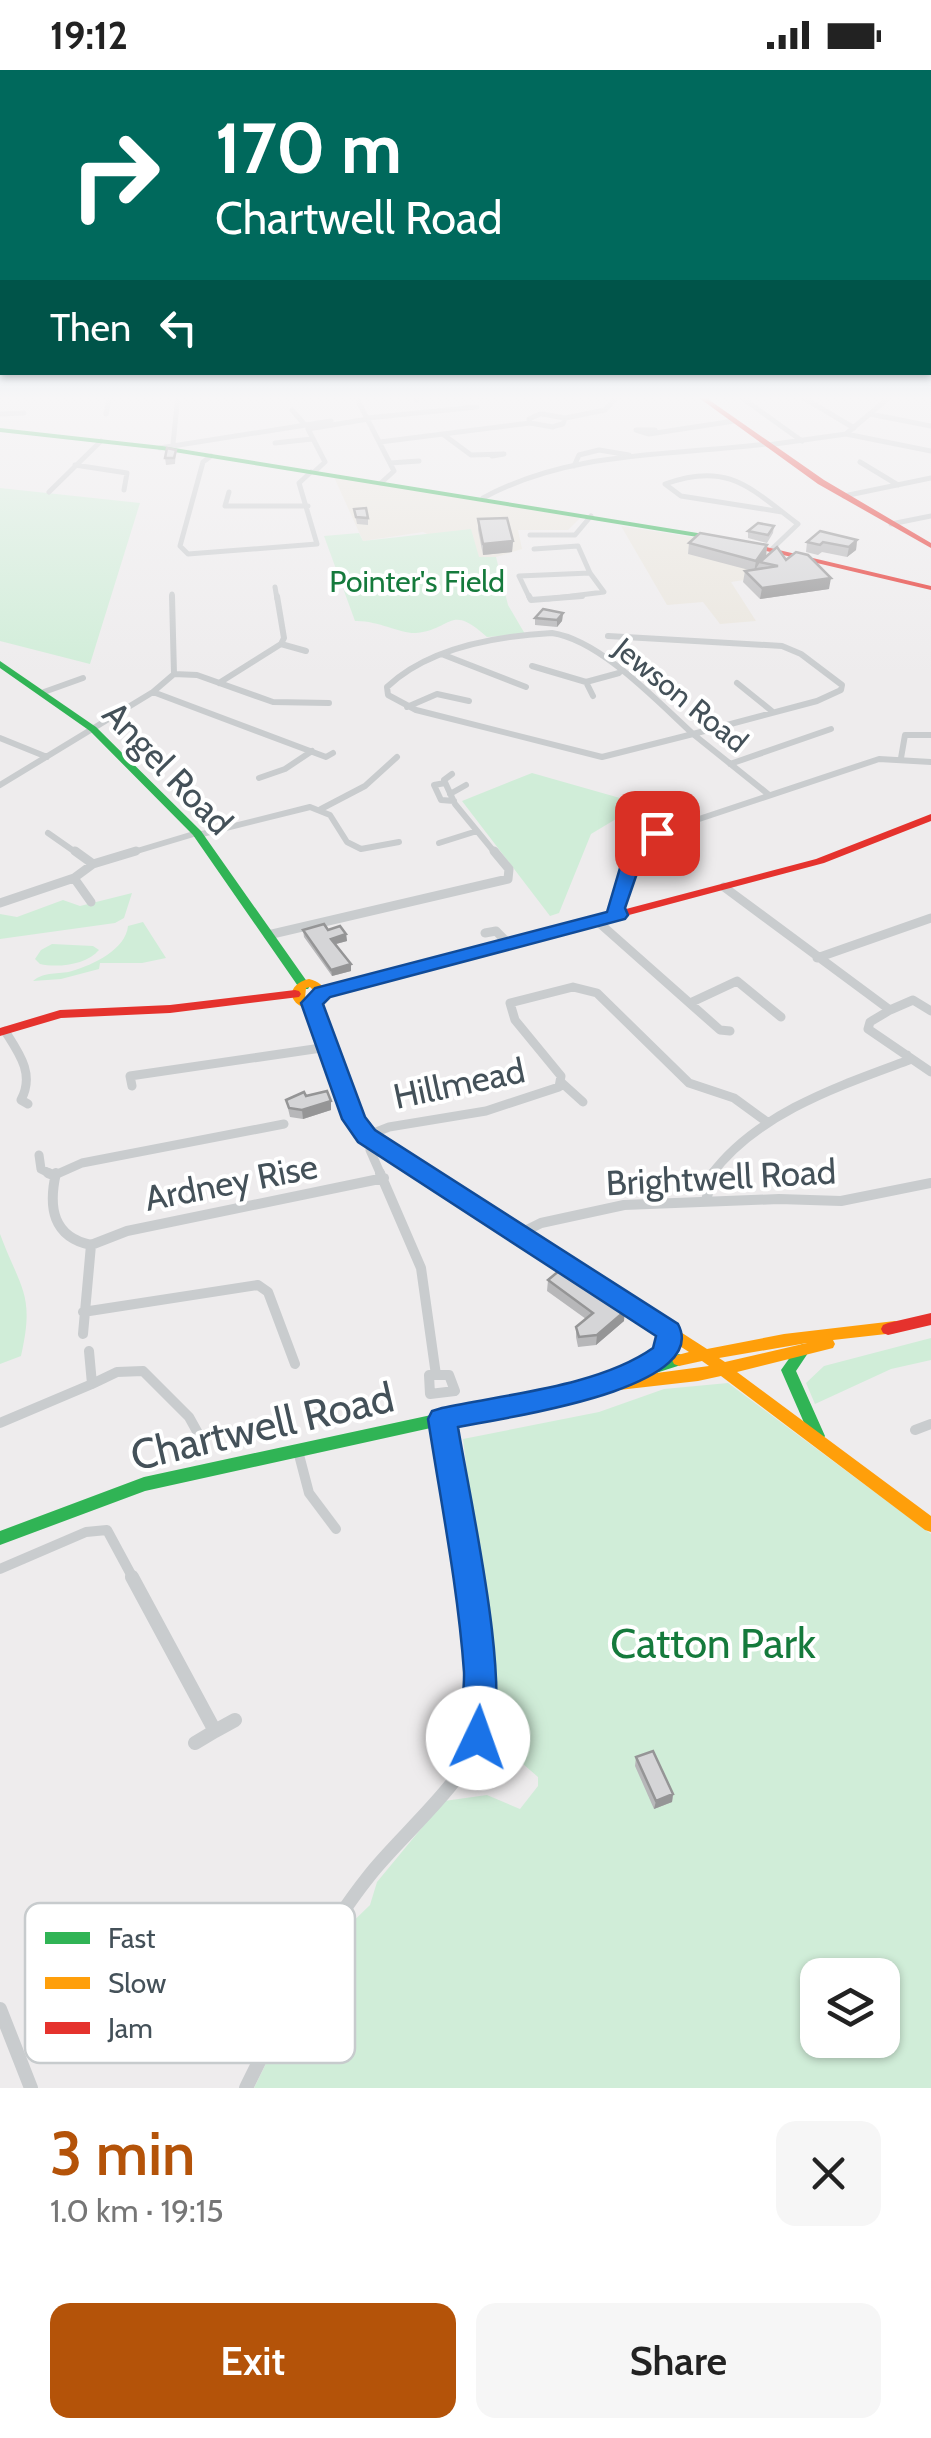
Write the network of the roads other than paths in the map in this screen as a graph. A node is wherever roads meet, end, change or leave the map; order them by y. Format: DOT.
graph roads {
  1 [pos="52,489"];
  2 [pos="196,489"];
  3 [pos="301,489"];
  4 [pos="424,489"];
  5 [pos="502,489"];
  6 [pos="672,489"];
  7 [pos="749,489"];
  8 [pos="834,489"];
  9 [pos="878,489"];
  10 [pos="49,492"];
  11 [pos="228,492"];
  12 [pos="844,496"];
  13 [pos="483,498"];
  14 [pos="308,506"];
  15 [pos="782,512"];
  16 [pos="591,516"];
  17 [pos="931,516"];
  18 [pos="892,524"];
  19 [pos="576,534"];
  20 [pos="530,535"];
  21 [pos="313,546"];
  22 [pos="578,546"];
  23 [pos="931,546"];
  24 [pos="534,548"];
  25 [pos="772,549"];
  26 [pos="590,573"];
  27 [pos="275,587"];
  28 [pos="931,588"];
  29 [pos="172,594"];
  30 [pos="565,634"];
  31 [pos="608,636"];
  32 [pos="281,644"];
  33 [pos="174,646"];
  34 [pos="160,648"];
  35 [pos="306,651"];
  36 [pos="444,655"];
  37 [pos="0,664"];
  38 [pos="532,665"];
  39 [pos="619,673"];
  40 [pos="174,674"];
  41 [pos="83,678"];
  42 [pos="586,682"];
  43 [pos="219,683"];
  44 [pos="737,683"];
  45 [pos="526,687"];
  46 [pos="44,692"];
  47 [pos="153,692"];
  48 [pos="593,696"];
  49 [pos="328,699"];
  50 [pos="469,702"];
  51 [pos="407,706"];
  52 [pos="773,712"];
  53 [pos="94,728"];
  54 [pos="805,728"];
  55 [pos="831,730"];
  56 [pos="693,734"];
  57 [pos="814,734"];
  58 [pos="931,735"];
  59 [pos="0,738"];
  60 [pos="312,752"];
  61 [pos="47,757"];
  62 [pos="326,757"];
  63 [pos="397,757"];
  64 [pos="901,758"];
  65 [pos="931,762"];
  66 [pos="730,764"];
  67 [pos="452,774"];
  68 [pos="259,778"];
  69 [pos="0,785"];
  70 [pos="466,785"];
  71 [pos="768,794"];
  72 [pos="452,797"];
  73 [pos="321,809"];
  74 [pos="931,817"];
  75 [pos="478,832"];
  76 [pos="48,833"];
  77 [pos="198,834"];
  78 [pos="399,842"];
  79 [pos="438,843"];
  80 [pos="93,864"];
  81 [pos="74,878"];
  82 [pos="724,887"];
  83 [pos="85,892"];
  84 [pos="72,896"];
  85 [pos="91,902"];
  86 [pos="0,903"];
  87 [pos="618,915"];
  88 [pos="931,918"];
  89 [pos="597,921"];
  90 [pos="510,926"];
  91 [pos="496,930"];
  92 [pos="485,933"];
  93 [pos="268,935"];
  94 [pos="508,944"];
  95 [pos="817,958"];
  96 [pos="299,990"];
  97 [pos="317,998"];
  98 [pos="690,1003"];
  99 [pos="890,1010"];
  100 [pos="931,1012"];
  101 [pos="780,1017"];
  102 [pos="2,1032"];
  103 [pos="722,1033"];
  104 [pos="328,1047"];
  105 [pos="906,1055"];
  106 [pos="931,1072"];
  107 [pos="131,1076"];
  108 [pos="562,1083"];
  109 [pos="20,1101"];
  110 [pos="583,1102"];
  111 [pos="767,1122"];
  112 [pos="284,1124"];
  113 [pos="371,1139"];
  114 [pos="38,1155"];
  115 [pos="53,1175"];
  116 [pos="384,1178"];
  117 [pos="931,1182"];
  118 [pos="706,1201"];
  119 [pos="517,1234"];
  120 [pos="91,1245"];
  121 [pos="83,1312"];
  122 [pos="931,1319"];
  123 [pos="894,1327"];
  124 [pos="669,1331"];
  125 [pos="83,1334"];
  126 [pos="89,1350"];
  127 [pos="802,1350"];
  128 [pos="704,1354"];
  129 [pos="295,1364"];
  130 [pos="646,1368"];
  131 [pos="724,1368"];
  132 [pos="436,1375"];
  133 [pos="92,1384"];
  134 [pos="603,1384"];
  135 [pos="442,1419"];
  136 [pos="0,1422"];
  137 [pos="931,1424"];
  138 [pos="915,1430"];
  139 [pos="199,1434"];
  140 [pos="818,1440"];
  141 [pos="298,1448"];
  142 [pos="931,1525"];
  143 [pos="336,1529"];
  144 [pos="0,1538"];
  145 [pos="0,1568"];
  146 [pos="234,1720"];
  147 [pos="215,1731"];
  148 [pos="194,1742"];
  149 [pos="349,1903"];
  150 [pos="0,2009"];
  151 [pos="258,2063"];
  152 [pos="31,2088"];
  153 [pos="246,2088"];
  1 -- 10 [label="street"];
  2 -- 21 [label="street"];
  3 -- 14 [label="street"];
  4 -- 13 [label="main road"];
  5 -- 13 [label="street"];
  6 -- 15 [label="street"];
  7 -- 15 [label="street"];
  8 -- 12 [label="main road"];
  9 -- 12 [label="street"];
  11 -- 14 [label="street"];
  12 -- 18 [label="main road"];
  13 -- 16 [label="main road"];
  14 -- 21 [label="street"];
  15 -- 25 [label="street"];
  16 -- 19 [label="street"];
  16 -- 25 [label="main road"];
  17 -- 18 [label="street"];
  18 -- 23 [label="main road"];
  19 -- 20 [label="street"];
  19 -- 22 [label="street"];
  22 -- 24 [label="street"];
  22 -- 26 [label="street"];
  25 -- 28 [label="main road"];
  26 -- 26 [label="street"];
  27 -- 32 [label="street"];
  29 -- 33 [label="street"];
  30 -- 36 [label="street"];
  30 -- 39 [label="street, Jewson Road"];
  31 -- 52 [label="street"];
  32 -- 35 [label="street"];
  32 -- 43 [label="street"];
  33 -- 34 [label="street"];
  33 -- 40 [label="street"];
  36 -- 45 [label="street"];
  36 -- 51 [label="street"];
  37 -- 46 [label="main road, Angel Road"];
  38 -- 42 [label="street"];
  39 -- 42 [label="street"];
  39 -- 56 [label="street, Jewson Road"];
  40 -- 43 [label="street"];
  40 -- 47 [label="street"];
  41 -- 46 [label="street"];
  42 -- 48 [label="street"];
  43 -- 49 [label="street"];
  44 -- 52 [label="street"];
  46 -- 53 [label="main road, Angel Road"];
  47 -- 53 [label="street"];
  47 -- 60 [label="street"];
  50 -- 51 [label="street"];
  51 -- 56 [label="street"];
  52 -- 56 [label="street"];
  53 -- 61 [label="street"];
  53 -- 77 [label="main road, Angel Road"];
  54 -- 57 [label="street"];
  55 -- 57 [label="street"];
  56 -- 66 [label="street, Jewson Road"];
  57 -- 66 [label="street"];
  58 -- 64 [label="street"];
  59 -- 61 [label="street"];
  60 -- 62 [label="street"];
  60 -- 68 [label="street"];
  61 -- 69 [label="street"];
  63 -- 73 [label="street"];
  64 -- 65 [label="street"];
  64 -- 71 [label="street"];
  66 -- 71 [label="street, Jewson Road"];
  67 -- 72 [label="street"];
  70 -- 72 [label="street"];
  71 -- 87 [label="street"];
  72 -- 75 [label="street"];
  73 -- 77 [label="street"];
  73 -- 78 [label="street"];
  74 -- 82 [label="main road"];
  75 -- 79 [label="street"];
  75 -- 93 [label="street"];
  76 -- 80 [label="street"];
  77 -- 80 [label="street"];
  77 -- 93 [label="main road, Angel Road"];
  80 -- 81 [label="street"];
  81 -- 83 [label="street"];
  81 -- 86 [label="street"];
  82 -- 87 [label="main road"];
  82 -- 95 [label="street"];
  83 -- 84 [label="street"];
  83 -- 85 [label="street"];
  87 -- 89 [label="main road"];
  88 -- 95 [label="street"];
  89 -- 94 [label="main road"];
  89 -- 98 [label="street"];
  90 -- 91 [label="street"];
  91 -- 92 [label="street"];
  91 -- 94 [label="street"];
  93 -- 96 [label="main road, Angel Road"];
  94 -- 97 [label="main road"];
  95 -- 99 [label="street"];
  96 -- 97 [label="main road"];
  96 -- 102 [label="main road"];
  97 -- 104 [label="main road"];
  98 -- 101 [label="street"];
  98 -- 103 [label="street"];
  99 -- 100 [label="street"];
  99 -- 105 [label="street"];
  102 -- 109 [label="street"];
  104 -- 107 [label="street"];
  104 -- 113 [label="main road"];
  105 -- 106 [label="street"];
  105 -- 111 [label="street"];
  108 -- 110 [label="street, Hillmead"];
  108 -- 111 [label="street, Hillmead"];
  108 -- 113 [label="street, Hillmead"];
  111 -- 118 [label="street"];
  112 -- 115 [label="street"];
  113 -- 116 [label="street"];
  113 -- 119 [label="main road"];
  114 -- 115 [label="street"];
  115 -- 120 [label="street"];
  116 -- 120 [label="street, Ardney Rise"];
  116 -- 132 [label="street"];
  117 -- 118 [label="street, Brightwell Road"];
  118 -- 119 [label="street, Brightwell Road"];
  119 -- 124 [label="main road"];
  120 -- 121 [label="street"];
  121 -- 125 [label="street"];
  121 -- 129 [label="street"];
  122 -- 123 [label="main road"];
  123 -- 127 [label="main road, Chartwell Road"];
  123 -- 128 [label="main road, Chartwell Road"];
  124 -- 128 [label="main road"];
  124 -- 130 [label="main road"];
  126 -- 133 [label="street"];
  127 -- 131 [label="main road, Chartwell Road"];
  127 -- 140 [label="main road"];
  128 -- 130 [label="main road, Chartwell Road"];
  128 -- 131 [label="main road"];
  130 -- 134 [label="main road, Chartwell Road"];
  131 -- 134 [label="main road, Chartwell Road"];
  131 -- 140 [label="main road"];
  133 -- 136 [label="street"];
  133 -- 139 [label="street"];
  134 -- 135 [label="main road, Chartwell Road"];
  135 -- 141 [label="main road, Chartwell Road"];
  135 -- 149 [label="street"];
  137 -- 138 [label="street"];
  140 -- 142 [label="main road"];
  141 -- 143 [label="street"];
  141 -- 144 [label="main road, Chartwell Road"];
  145 -- 147 [label="street"];
  146 -- 147 [label="street"];
  147 -- 148 [label="street"];
  150 -- 152 [label="street"];
  151 -- 153 [label="street"];
}
